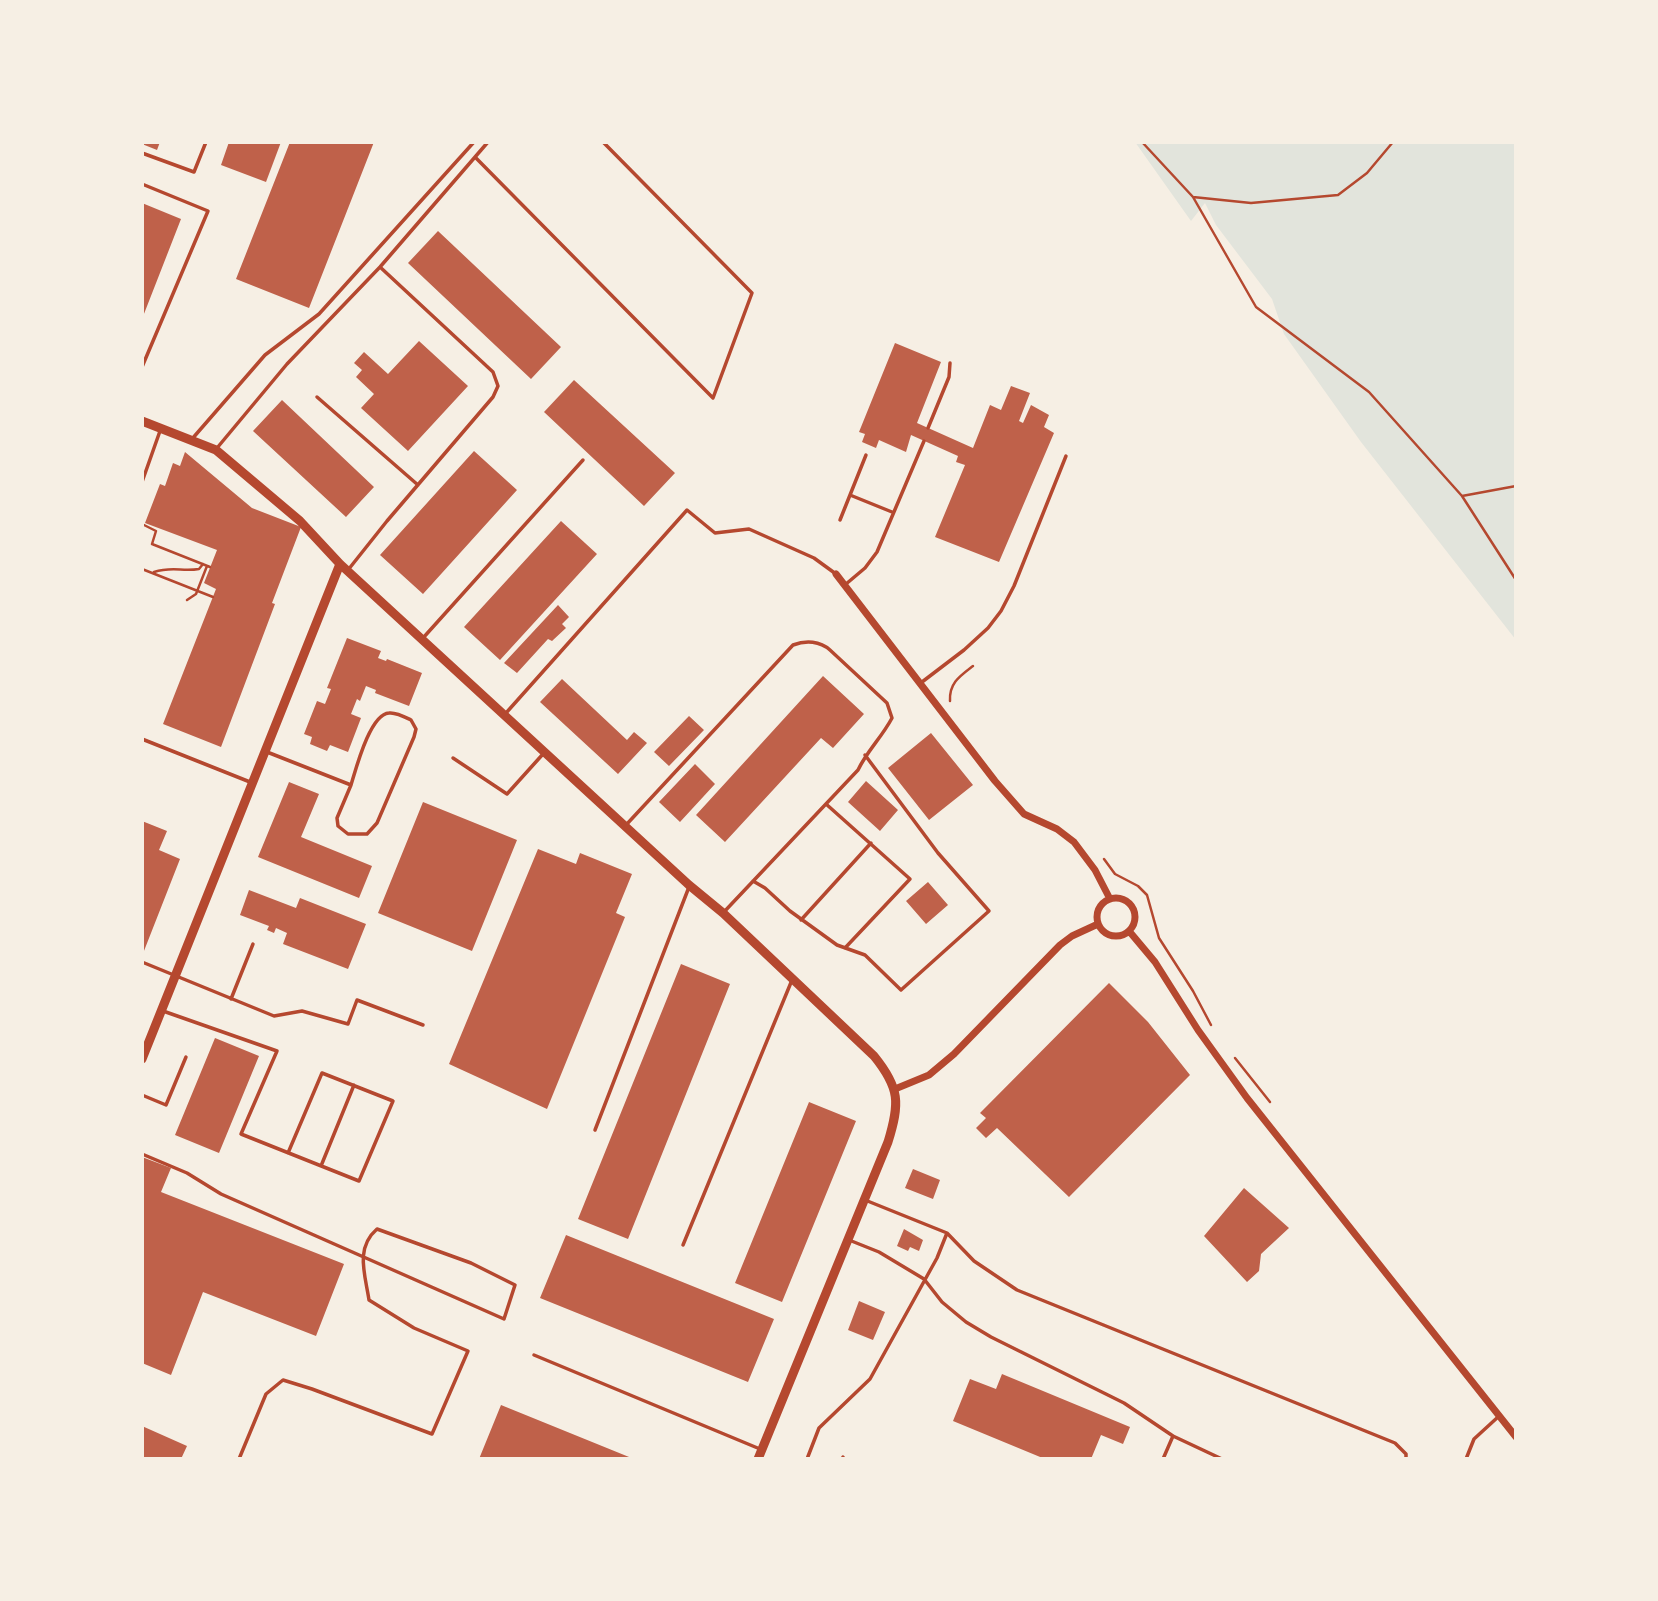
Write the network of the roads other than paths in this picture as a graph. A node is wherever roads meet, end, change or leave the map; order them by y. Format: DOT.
graph roads {
  1 [pos="206,142"];
  2 [pos="474,142"];
  3 [pos="488,142"];
  4 [pos="603,142"];
  5 [pos="142,153"];
  6 [pos="475,157"];
  7 [pos="142,184"];
  8 [pos="380,267"];
  9 [pos="950,363"];
  10 [pos="142,367"];
  11 [pos="317,397"];
  12 [pos="142,421"];
  13 [pos="928,428"];
  14 [pos="161,429"];
  15 [pos="191,440"];
  16 [pos="924,441"];
  17 [pos="216,450"];
  18 [pos="866,455"];
  19 [pos="1066,456"];
  20 [pos="583,460"];
  21 [pos="142,482"];
  22 [pos="418,485"];
  23 [pos="850,495"];
  24 [pos="892,512"];
  25 [pos="840,520"];
  26 [pos="344,567"];
  27 [pos="836,574"];
  28 [pos="844,585"];
  29 [pos="422,639"];
  30 [pos="920,684"];
  31 [pos="505,715"];
  32 [pos="142,739"];
  33 [pos="265,752"];
  34 [pos="545,753"];
  35 [pos="865,755"];
  36 [pos="453,758"];
  37 [pos="253,783"];
  38 [pos="351,785"];
  39 [pos="826,804"];
  40 [pos="626,825"];
  41 [pos="871,843"];
  42 [pos="754,881"];
  43 [pos="689,885"];
  44 [pos="1110,899"];
  45 [pos="723,914"];
  46 [pos="801,920"];
  47 [pos="1098,924"];
  48 [pos="1129,931"];
  49 [pos="253,944"];
  50 [pos="845,948"];
  51 [pos="142,962"];
  52 [pos="175,975"];
  53 [pos="792,981"];
  54 [pos="231,999"];
  55 [pos="161,1010"];
  56 [pos="423,1025"];
  57 [pos="186,1057"];
  58 [pos="142,1059"];
  59 [pos="354,1085"];
  60 [pos="895,1089"];
  61 [pos="142,1095"];
  62 [pos="595,1130"];
  63 [pos="288,1153"];
  64 [pos="142,1154"];
  65 [pos="321,1166"];
  66 [pos="864,1200"];
  67 [pos="947,1233"];
  68 [pos="848,1240"];
  69 [pos="683,1245"];
  70 [pos="362,1255"];
  71 [pos="924,1279"];
  72 [pos="534,1355"];
  73 [pos="1500,1416"];
  74 [pos="1173,1436"];
  75 [pos="1516,1437"];
  76 [pos="760,1455"];
  77 [pos="239,1459"];
  78 [pos="807,1459"];
  79 [pos="1163,1459"];
  80 [pos="1222,1459"];
  81 [pos="1406,1459"];
  82 [pos="1466,1459"];
  1 -- 5 [label="lane"];
  2 -- 15 [label="lane"];
  3 -- 6 [label="lane"];
  4 -- 6 [label="lane"];
  6 -- 8 [label="lane"];
  7 -- 10 [label="lane"];
  8 -- 17 [label="lane"];
  8 -- 22 [label="lane"];
  9 -- 13 [label="lane"];
  11 -- 22 [label="lane"];
  12 -- 14 [label="street"];
  14 -- 15 [label="street"];
  14 -- 21 [label="lane"];
  15 -- 17 [label="street"];
  16 -- 24 [label="lane"];
  17 -- 26 [label="street"];
  18 -- 23 [label="lane"];
  19 -- 30 [label="lane"];
  20 -- 29 [label="lane"];
  22 -- 26 [label="lane"];
  23 -- 24 [label="lane"];
  23 -- 25 [label="lane"];
  24 -- 28 [label="lane"];
  26 -- 29 [label="street"];
  26 -- 33 [label="street"];
  27 -- 28 [label="street"];
  27 -- 31 [label="lane"];
  28 -- 30 [label="street"];
  29 -- 31 [label="street"];
  30 -- 44 [label="street"];
  31 -- 34 [label="street"];
  32 -- 37 [label="lane"];
  33 -- 37 [label="street"];
  33 -- 38 [label="lane"];
  34 -- 36 [label="lane"];
  34 -- 40 [label="street"];
  35 -- 39 [label="lane"];
  35 -- 40 [label="lane"];
  35 -- 50 [label="lane"];
  37 -- 52 [label="street"];
  38 -- 38 [label="lane"];
  39 -- 41 [label="lane"];
  39 -- 42 [label="lane"];
  40 -- 43 [label="street"];
  41 -- 46 [label="lane"];
  41 -- 50 [label="lane"];
  42 -- 45 [label="lane"];
  42 -- 46 [label="lane"];
  43 -- 45 [label="street"];
  43 -- 62 [label="lane"];
  44 -- 47 [label="street"];
  44 -- 48 [label="street"];
  45 -- 53 [label="street"];
  46 -- 50 [label="lane"];
  47 -- 48 [label="street"];
  47 -- 60 [label="street"];
  48 -- 73 [label="street"];
  49 -- 54 [label="lane"];
  51 -- 52 [label="lane"];
  52 -- 54 [label="lane"];
  52 -- 55 [label="street"];
  53 -- 60 [label="street"];
  53 -- 69 [label="lane"];
  54 -- 56 [label="lane"];
  55 -- 58 [label="street"];
  55 -- 63 [label="lane"];
  57 -- 61 [label="lane"];
  59 -- 63 [label="lane"];
  59 -- 65 [label="lane"];
  59 -- 65 [label="lane"];
  60 -- 66 [label="street"];
  63 -- 65 [label="lane"];
  64 -- 70 [label="lane"];
  66 -- 67 [label="lane"];
  66 -- 68 [label="street"];
  67 -- 71 [label="lane"];
  67 -- 81 [label="lane"];
  68 -- 71 [label="lane"];
  68 -- 76 [label="street"];
  70 -- 70 [label="lane"];
  70 -- 77 [label="lane"];
  71 -- 74 [label="lane"];
  71 -- 78 [label="lane"];
  72 -- 76 [label="lane"];
  73 -- 75 [label="street"];
  73 -- 82 [label="lane"];
  74 -- 79 [label="lane"];
  74 -- 80 [label="lane"];
}
